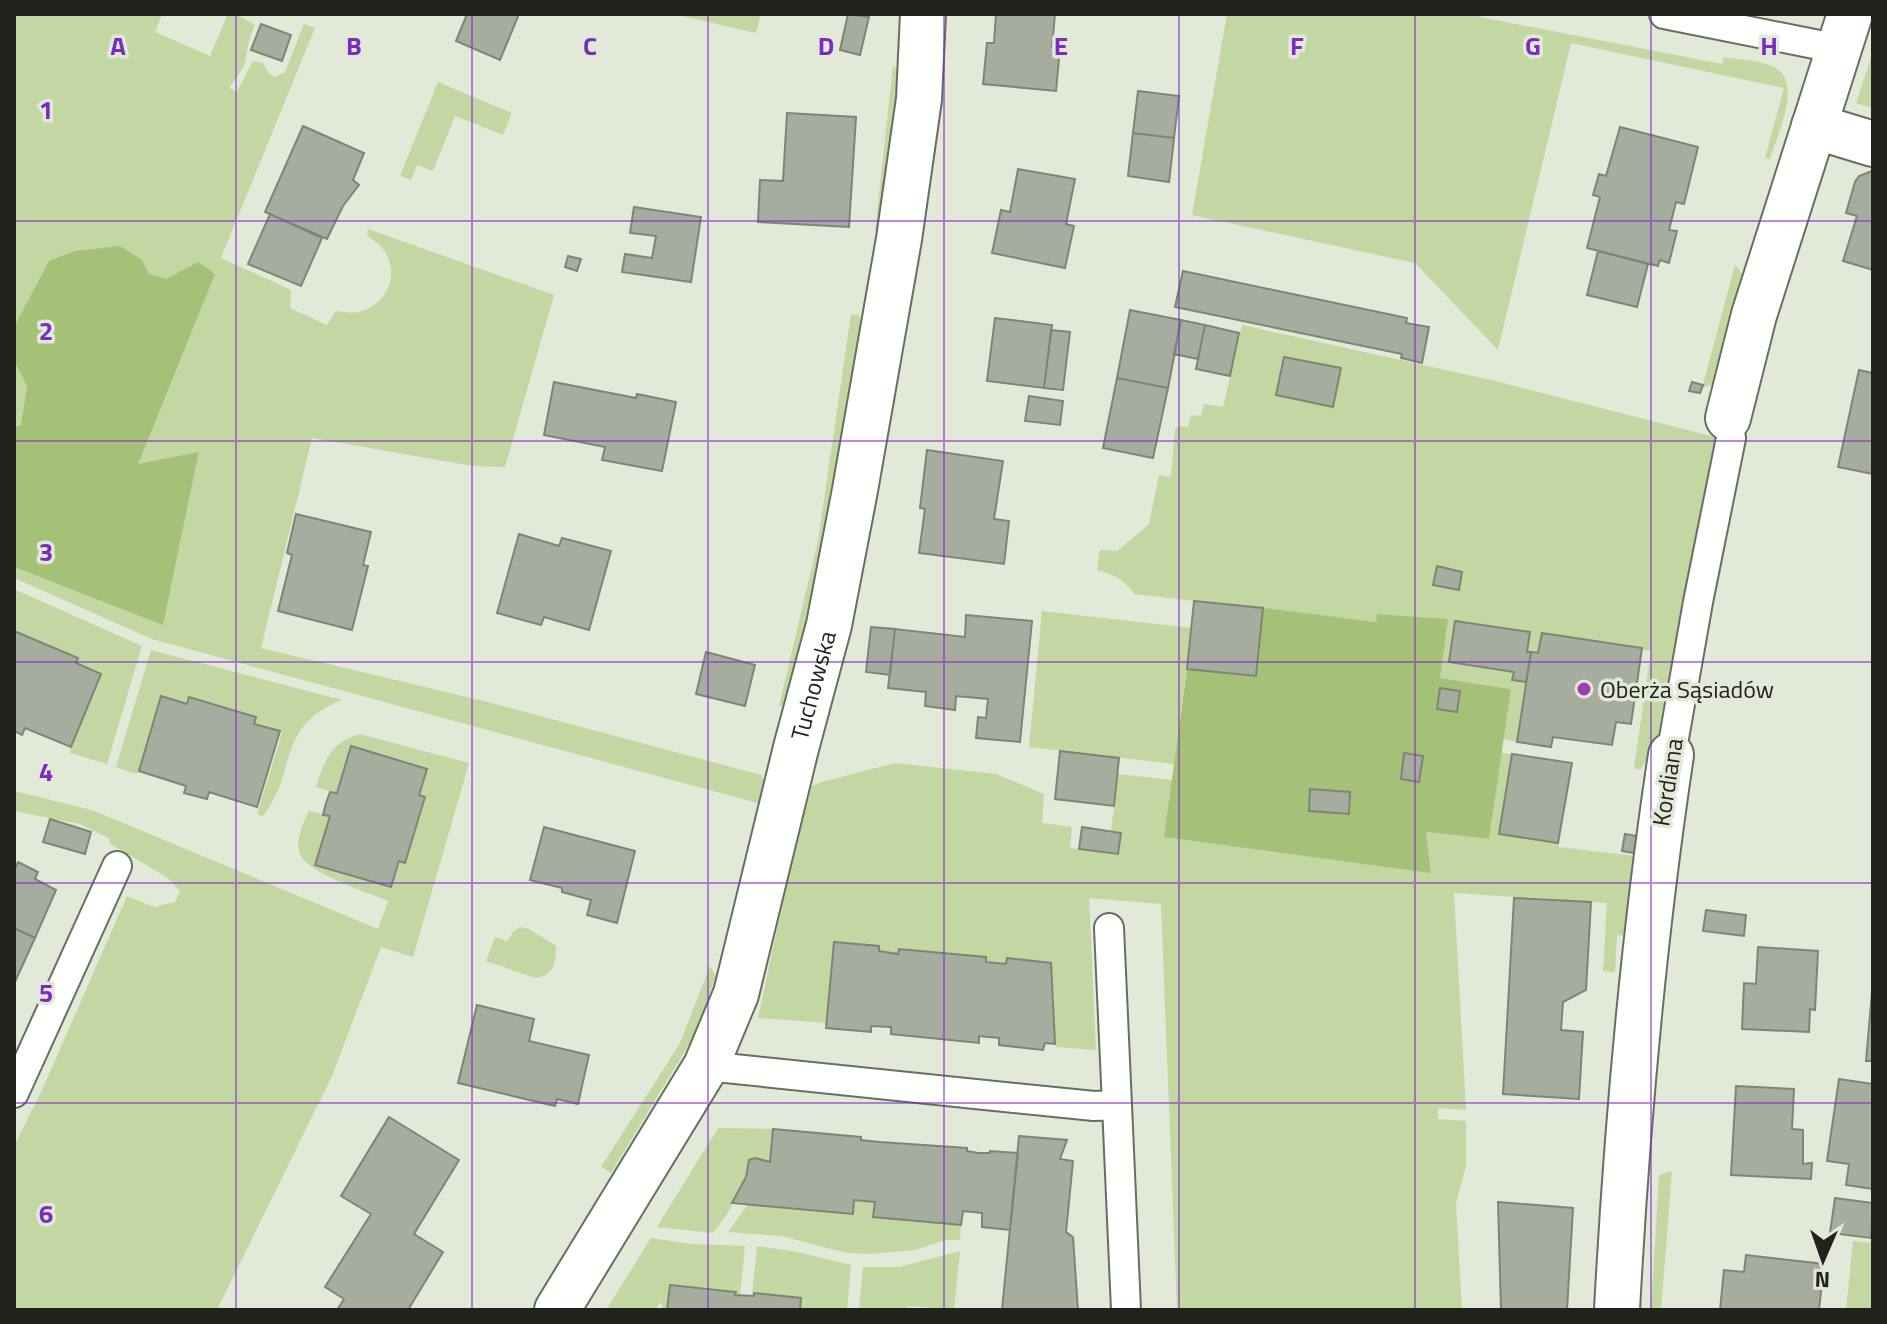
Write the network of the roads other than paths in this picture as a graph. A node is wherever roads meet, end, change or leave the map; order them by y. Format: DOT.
graph roads {
  1 [pos="923,14"];
  2 [pos="1664,14"];
  3 [pos="1845,31"];
  4 [pos="1814,126"];
  5 [pos="1873,144"];
  6 [pos="1728,418"];
  7 [pos="1671,755"];
  8 [pos="117,866"];
  9 [pos="1109,928"];
  10 [pos="706,1066"];
  11 [pos="14,1093"];
  12 [pos="1117,1105"];
  13 [pos="557,1310"];
  14 [pos="1126,1310"];
  15 [pos="1617,1310"];
  1 -- 10 [label="street, Tuchowska"];
  2 -- 3 [label="lane"];
  3 -- 4 [label="street, Kordiana"];
  4 -- 5 [label="street"];
  4 -- 6 [label="street, Kordiana"];
  6 -- 7 [label="lane, Kordiana"];
  7 -- 15 [label="street, Kordiana"];
  8 -- 11 [label="lane"];
  9 -- 12 [label="lane"];
  10 -- 12 [label="lane"];
  10 -- 13 [label="street, Tuchowska"];
  12 -- 14 [label="lane"];
}
